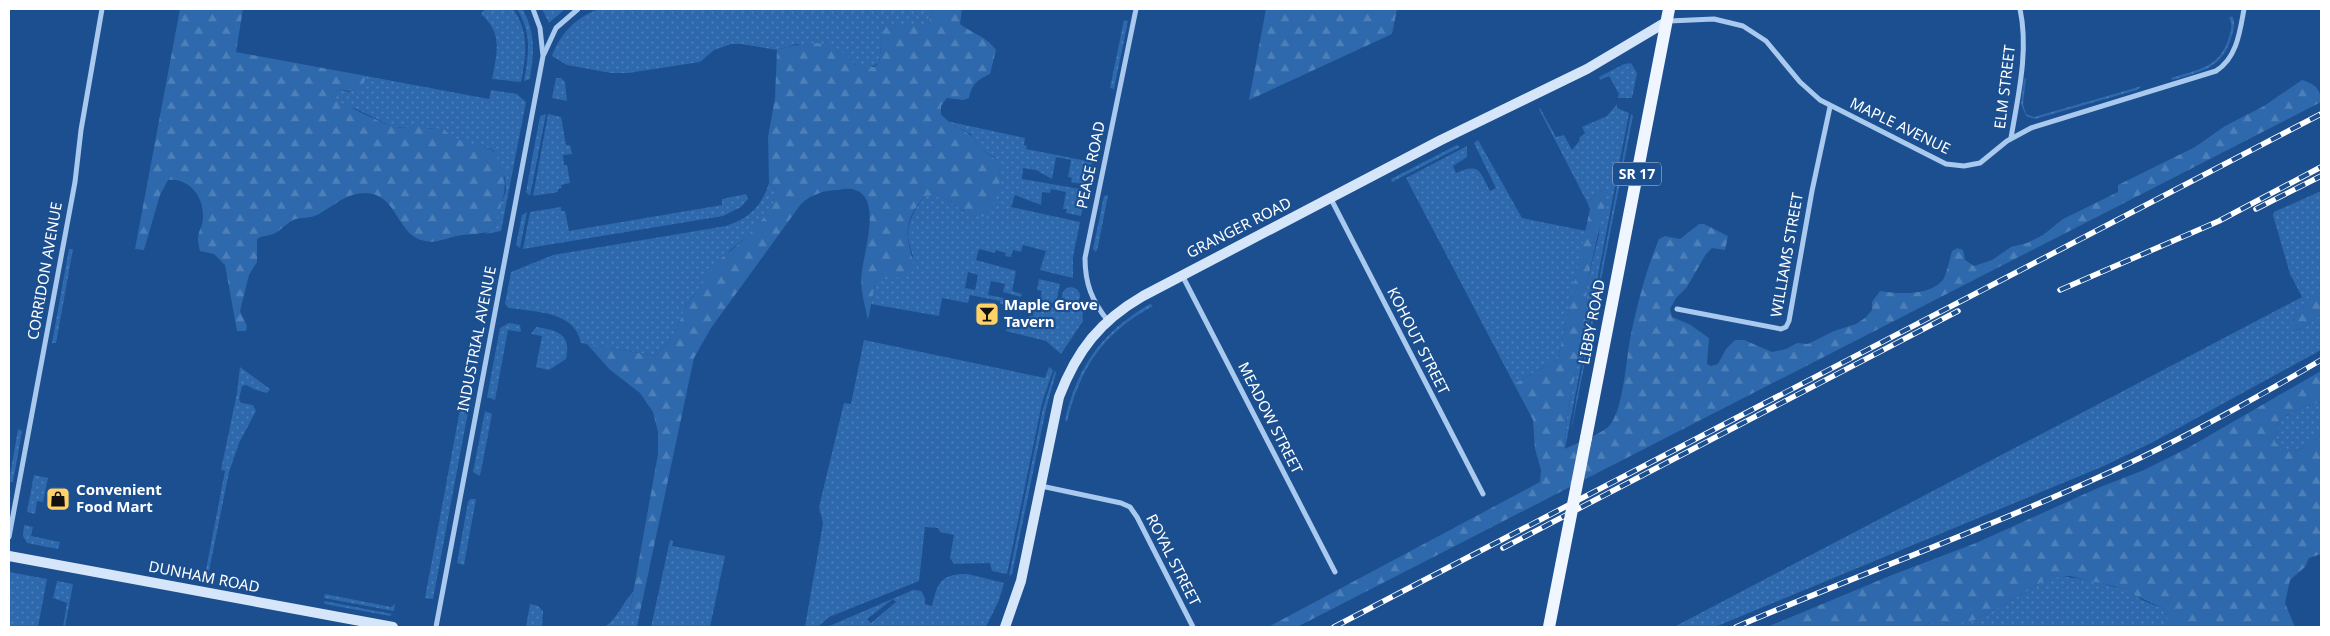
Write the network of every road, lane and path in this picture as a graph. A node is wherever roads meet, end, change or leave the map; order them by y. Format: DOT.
graph roads {
  1 [pos="102,9"];
  2 [pos="533,9"];
  3 [pos="578,9"];
  4 [pos="1136,9"];
  5 [pos="1669,9"];
  6 [pos="2020,9"];
  7 [pos="2244,9"];
  8 [pos="1666,22"];
  9 [pos="542,56"];
  10 [pos="1830,107"];
  11 [pos="2011,138"];
  12 [pos="1331,199"];
  13 [pos="1182,276"];
  14 [pos="1677,309"];
  15 [pos="1108,320"];
  16 [pos="1041,486"];
  17 [pos="1483,494"];
  18 [pos="9,537"];
  19 [pos="9,556"];
  20 [pos="1335,572"];
  21 [pos="393,627"];
  22 [pos="436,627"];
  23 [pos="1005,627"];
  24 [pos="1193,627"];
  25 [pos="1549,627"];
  1 -- 18 [label="street, CORRIDON AVENUE"];
  2 -- 9 [label="street"];
  3 -- 9 [label="street"];
  4 -- 15 [label="street, PEASE ROAD"];
  5 -- 8 [label="main road, SR 17"];
  6 -- 11 [label="street, ELM STREET"];
  7 -- 11 [label="street, MAPLE AVENUE"];
  8 -- 10 [label="street, MAPLE AVENUE"];
  8 -- 12 [label="street, GRANGER ROAD"];
  8 -- 25 [label="main road, LIBBY ROAD / SR 17, bridge"];
  9 -- 22 [label="street, INDUSTRIAL AVENUE"];
  10 -- 11 [label="street, MAPLE AVENUE"];
  10 -- 14 [label="street, WILLIAMS STREET"];
  12 -- 13 [label="street, GRANGER ROAD"];
  12 -- 17 [label="street, KOHOUT STREET"];
  13 -- 15 [label="street, GRANGER ROAD"];
  13 -- 20 [label="street, MEADOW STREET"];
  15 -- 16 [label="street, GRANGER ROAD"];
  16 -- 23 [label="street, GRANGER ROAD"];
  16 -- 24 [label="street, ROYAL STREET"];
  19 -- 21 [label="street, DUNHAM ROAD"];
}
